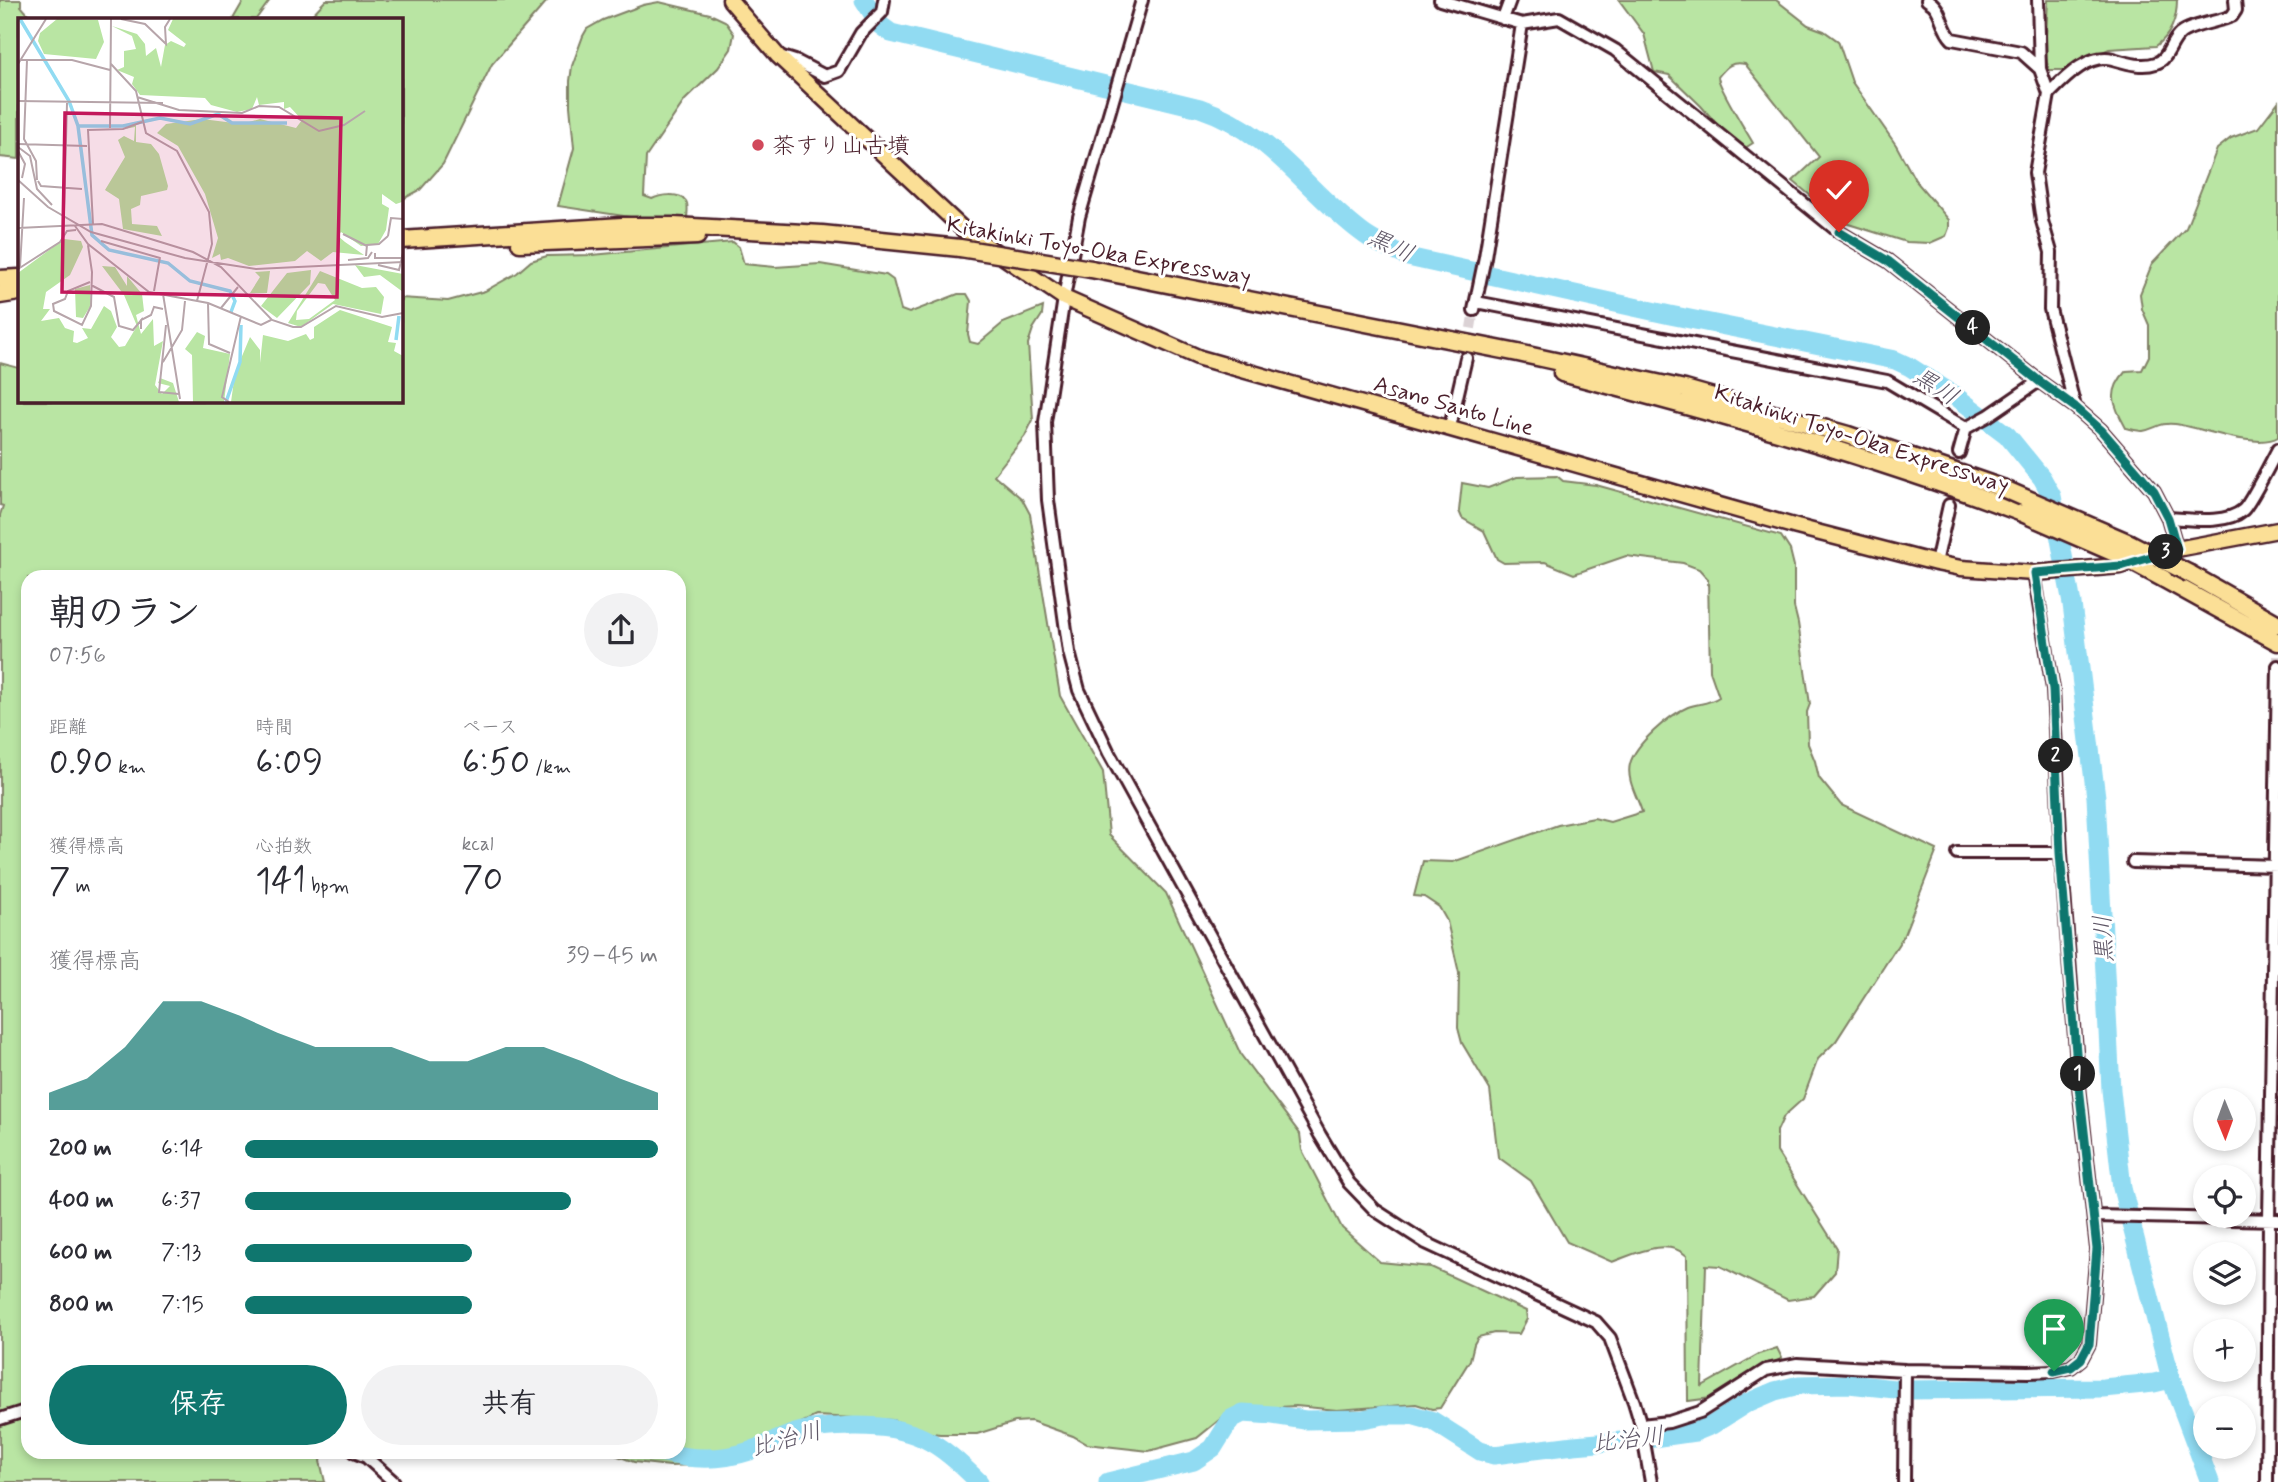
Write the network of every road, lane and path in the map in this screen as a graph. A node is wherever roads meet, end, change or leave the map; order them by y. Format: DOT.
graph roads {
  1 [pos="730,0"];
  2 [pos="884,0"];
  3 [pos="1142,0"];
  4 [pos="1510,0"];
  5 [pos="1927,0"];
  6 [pos="2038,0"];
  7 [pos="2235,0"];
  8 [pos="1444,1"];
  9 [pos="1503,19"];
  10 [pos="1522,24"];
  11 [pos="778,56"];
  12 [pos="2040,69"];
  13 [pos="2049,94"];
  14 [pos="776,232"];
  15 [pos="402,240"];
  16 [pos="402,248"];
  17 [pos="18,271"];
  18 [pos="0,272"];
  19 [pos="18,278"];
  20 [pos="0,279"];
  21 [pos="18,292"];
  22 [pos="0,295"];
  23 [pos="1064,298"];
  24 [pos="1411,334"];
  25 [pos="1466,358"];
  26 [pos="2039,381"];
  27 [pos="2075,407"];
  28 [pos="1450,427"];
  29 [pos="1966,428"];
  30 [pos="2278,449"];
  31 [pos="1959,453"];
  32 [pos="1949,505"];
  33 [pos="2168,518"];
  34 [pos="2278,530"];
  35 [pos="2177,549"];
  36 [pos="2154,556"];
  37 [pos="1936,563"];
  38 [pos="2035,573"];
  39 [pos="2187,582"];
  40 [pos="2278,624"];
  41 [pos="2278,642"];
  42 [pos="2278,653"];
  43 [pos="2278,667"];
  44 [pos="1957,853"];
  45 [pos="2060,853"];
  46 [pos="2133,862"];
  47 [pos="2276,866"];
  48 [pos="2098,1216"];
  49 [pos="2273,1220"];
  50 [pos="1905,1370"];
  51 [pos="21,1412"];
  52 [pos="0,1419"];
  53 [pos="1641,1425"];
  54 [pos="368,1459"];
  55 [pos="394,1482"];
  56 [pos="1651,1482"];
  57 [pos="1904,1482"];
  58 [pos="2267,1482"];
  1 -- 11 [label="main road, Asano Santo Line"];
  2 -- 11 [label="street"];
  3 -- 23 [label="street"];
  4 -- 9 [label="street"];
  5 -- 12 [label="street"];
  6 -- 12 [label="street"];
  7 -- 13 [label="street"];
  8 -- 9 [label="street"];
  9 -- 10 [label="street"];
  10 -- 26 [label="street"];
  10 -- 29 [label="street"];
  11 -- 23 [label="main road, Asano Santo Line"];
  12 -- 13 [label="street"];
  13 -- 27 [label="street"];
  14 -- 15 [label="highway, Kitakinki Toyo-Oka Expressway"];
  14 -- 16 [label="highway, Kitakinki Toyo-Oka Expressway"];
  14 -- 24 [label="highway, Kitakinki Toyo-Oka Expressway, bridge"];
  17 -- 18 [label="highway"];
  19 -- 20 [label="highway"];
  21 -- 22 [label="highway"];
  23 -- 28 [label="main road, Asano Santo Line"];
  23 -- 53 [label="street"];
  24 -- 36 [label="highway, Kitakinki Toyo-Oka Expressway, bridge"];
  24 -- 39 [label="highway, Kitakinki Toyo-Oka Expressway, bridge"];
  25 -- 28 [label="street"];
  26 -- 27 [label="street"];
  26 -- 29 [label="street"];
  27 -- 33 [label="street"];
  28 -- 37 [label="main road, Asano Santo Line"];
  29 -- 31 [label="street"];
  30 -- 33 [label="street"];
  32 -- 37 [label="street"];
  33 -- 35 [label="street"];
  34 -- 35 [label="main road, Asano Santo Line"];
  35 -- 36 [label="main road, Asano Santo Line"];
  36 -- 38 [label="main road, Asano Santo Line"];
  36 -- 39 [label="highway, Kitakinki Toyo-Oka Expressway, bridge"];
  37 -- 38 [label="main road, Asano Santo Line"];
  38 -- 45 [label="street"];
  39 -- 40 [label="highway, Kitakinki Toyo-Oka Expressway"];
  39 -- 41 [label="highway, Kitakinki Toyo-Oka Expressway"];
  39 -- 42 [label="highway"];
  43 -- 47 [label="street"];
  44 -- 45 [label="street"];
  45 -- 48 [label="street"];
  46 -- 47 [label="street"];
  47 -- 49 [label="street"];
  48 -- 49 [label="street"];
  48 -- 50 [label="street"];
  49 -- 58 [label="street"];
  50 -- 53 [label="street"];
  50 -- 57 [label="street"];
  51 -- 52 [label="street"];
  53 -- 56 [label="street"];
  54 -- 55 [label="street"];
}
